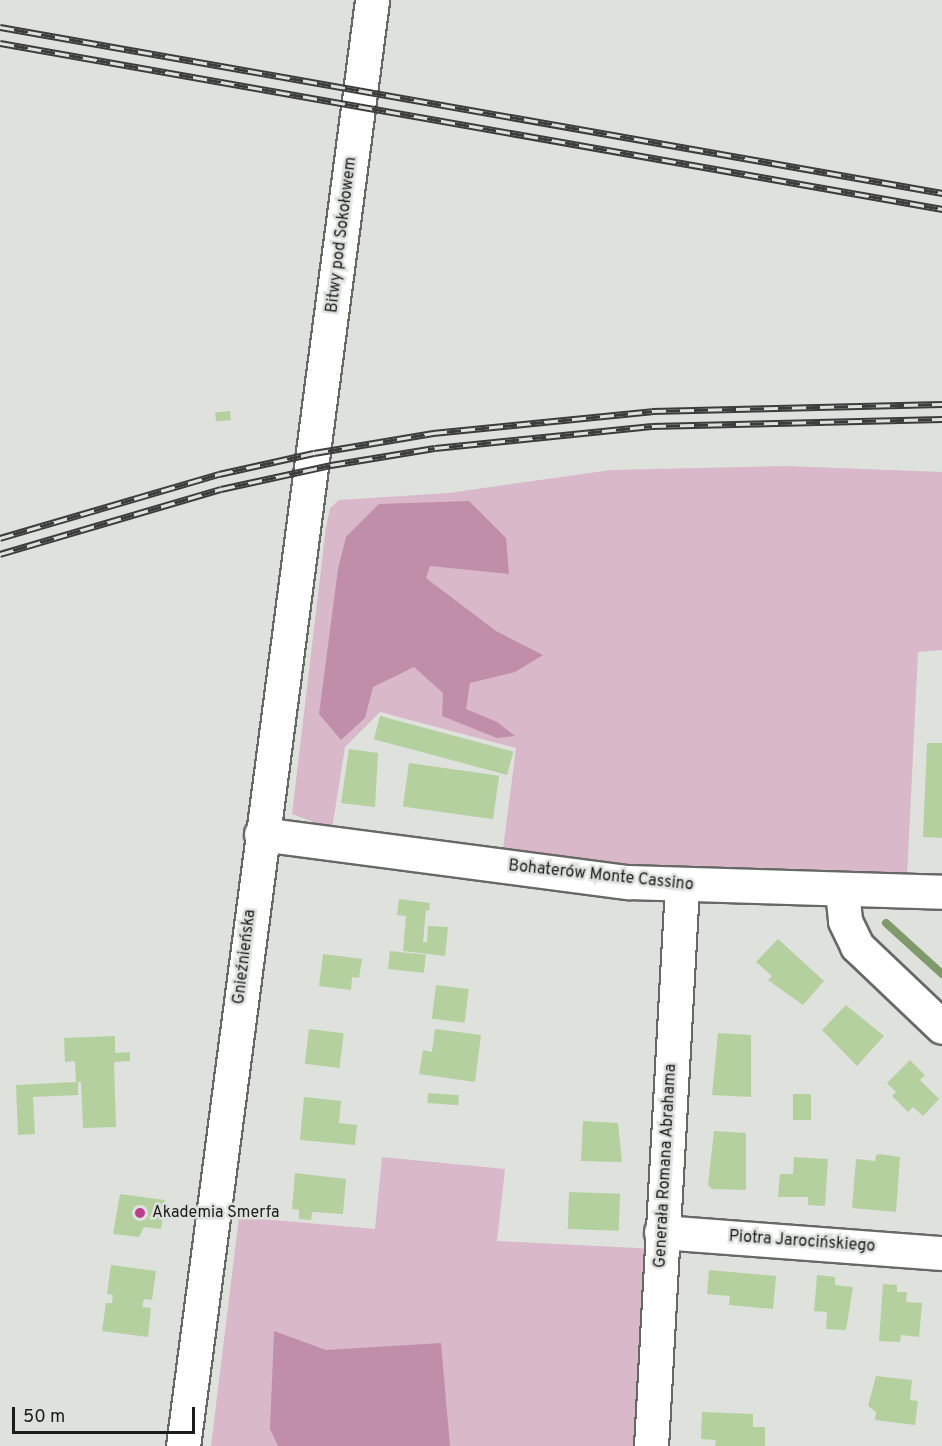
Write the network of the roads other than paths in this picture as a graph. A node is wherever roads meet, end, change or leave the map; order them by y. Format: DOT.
graph roads {
  1 [pos="372,0"];
  2 [pos="310,469"];
  3 [pos="261,834"];
  4 [pos="682,886"];
  5 [pos="842,891"];
  6 [pos="942,892"];
  7 [pos="942,1027"];
  8 [pos="661,1232"];
  9 [pos="942,1253"];
  10 [pos="183,1446"];
  11 [pos="651,1446"];
  1 -- 2 [label="street, Bitwy pod Sokołowem"];
  2 -- 3 [label="street, Gnieźnieńska"];
  3 -- 4 [label="street, Bohaterów Monte Cassino"];
  3 -- 10 [label="street, Gnieźnieńska"];
  4 -- 5 [label="street, Bohaterów Monte Cassino"];
  4 -- 8 [label="street, Generała Romana Abrahama"];
  5 -- 6 [label="street, Bohaterów Monte Cassino"];
  5 -- 7 [label="street"];
  8 -- 9 [label="street, Piotra Jarocińskiego"];
  8 -- 11 [label="street, Generała Romana Abrahama"];
}
